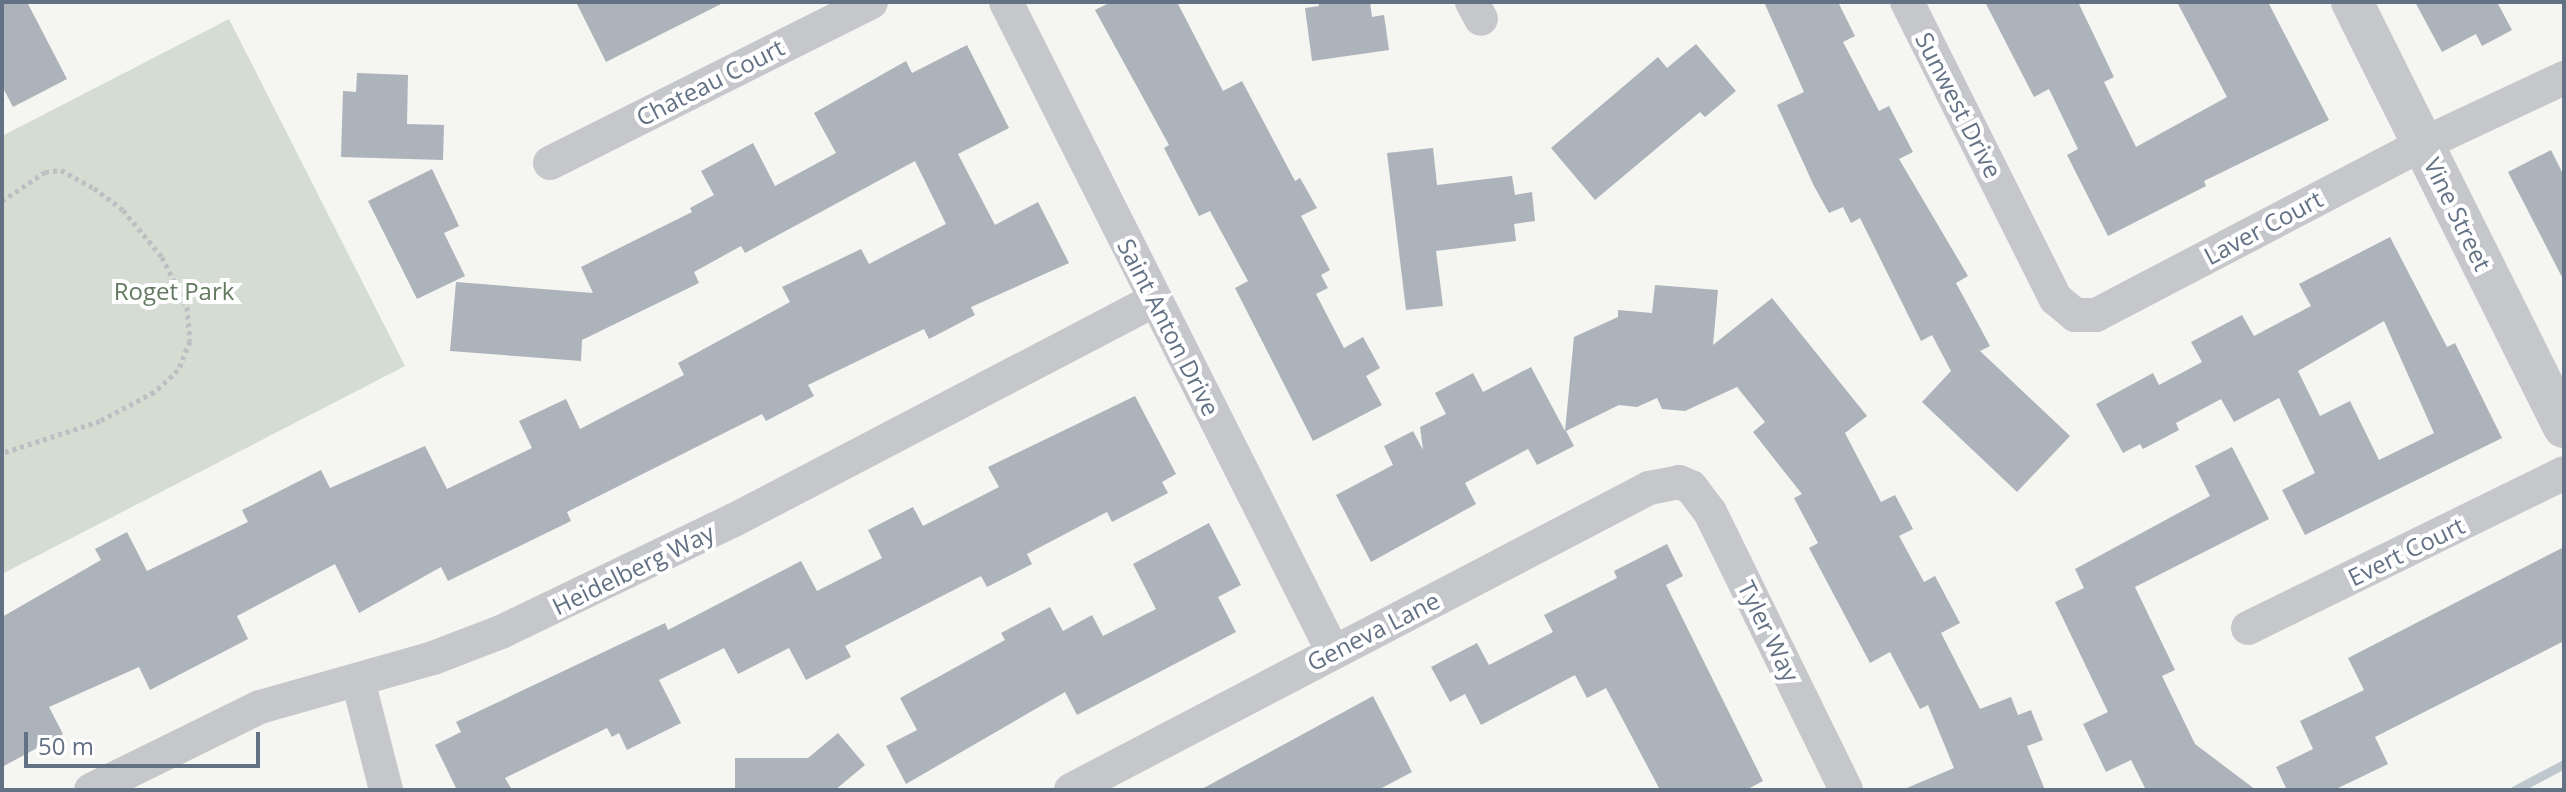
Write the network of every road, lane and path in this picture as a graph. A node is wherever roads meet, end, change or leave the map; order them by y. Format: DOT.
graph roads {
  1 [pos="871,2"];
  2 [pos="1006,2"];
  3 [pos="1907,2"];
  4 [pos="2352,2"];
  5 [pos="2564,78"];
  6 [pos="2423,144"];
  7 [pos="550,163"];
  8 [pos="2,201"];
  9 [pos="2011,208"];
  10 [pos="1154,300"];
  11 [pos="2564,427"];
  12 [pos="2,453"];
  13 [pos="2564,473"];
  14 [pos="1679,482"];
  15 [pos="2248,628"];
  16 [pos="1333,652"];
  17 [pos="358,680"];
  18 [pos="91,790"];
  19 [pos="386,790"];
  20 [pos="1071,790"];
  21 [pos="1846,790"];
  1 -- 7 [label="street, Chateau Court"];
  2 -- 10 [label="street, Saint Anton Drive"];
  3 -- 9 [label="street, Sunwest Drive"];
  4 -- 6 [label="street, Vine Street"];
  5 -- 6 [label="street, Laver Court"];
  6 -- 9 [label="street, Laver Court"];
  6 -- 11 [label="street, Vine Street"];
  8 -- 12 [label="path"];
  10 -- 16 [label="street, Saint Anton Drive"];
  10 -- 17 [label="street, Heidelberg Way"];
  13 -- 15 [label="street, Evert Court"];
  14 -- 16 [label="street, Geneva Lane"];
  14 -- 21 [label="street, Tyler Way"];
  16 -- 20 [label="street, Geneva Lane"];
  17 -- 18 [label="street, Heidelberg Way"];
  17 -- 19 [label="street"];
}
